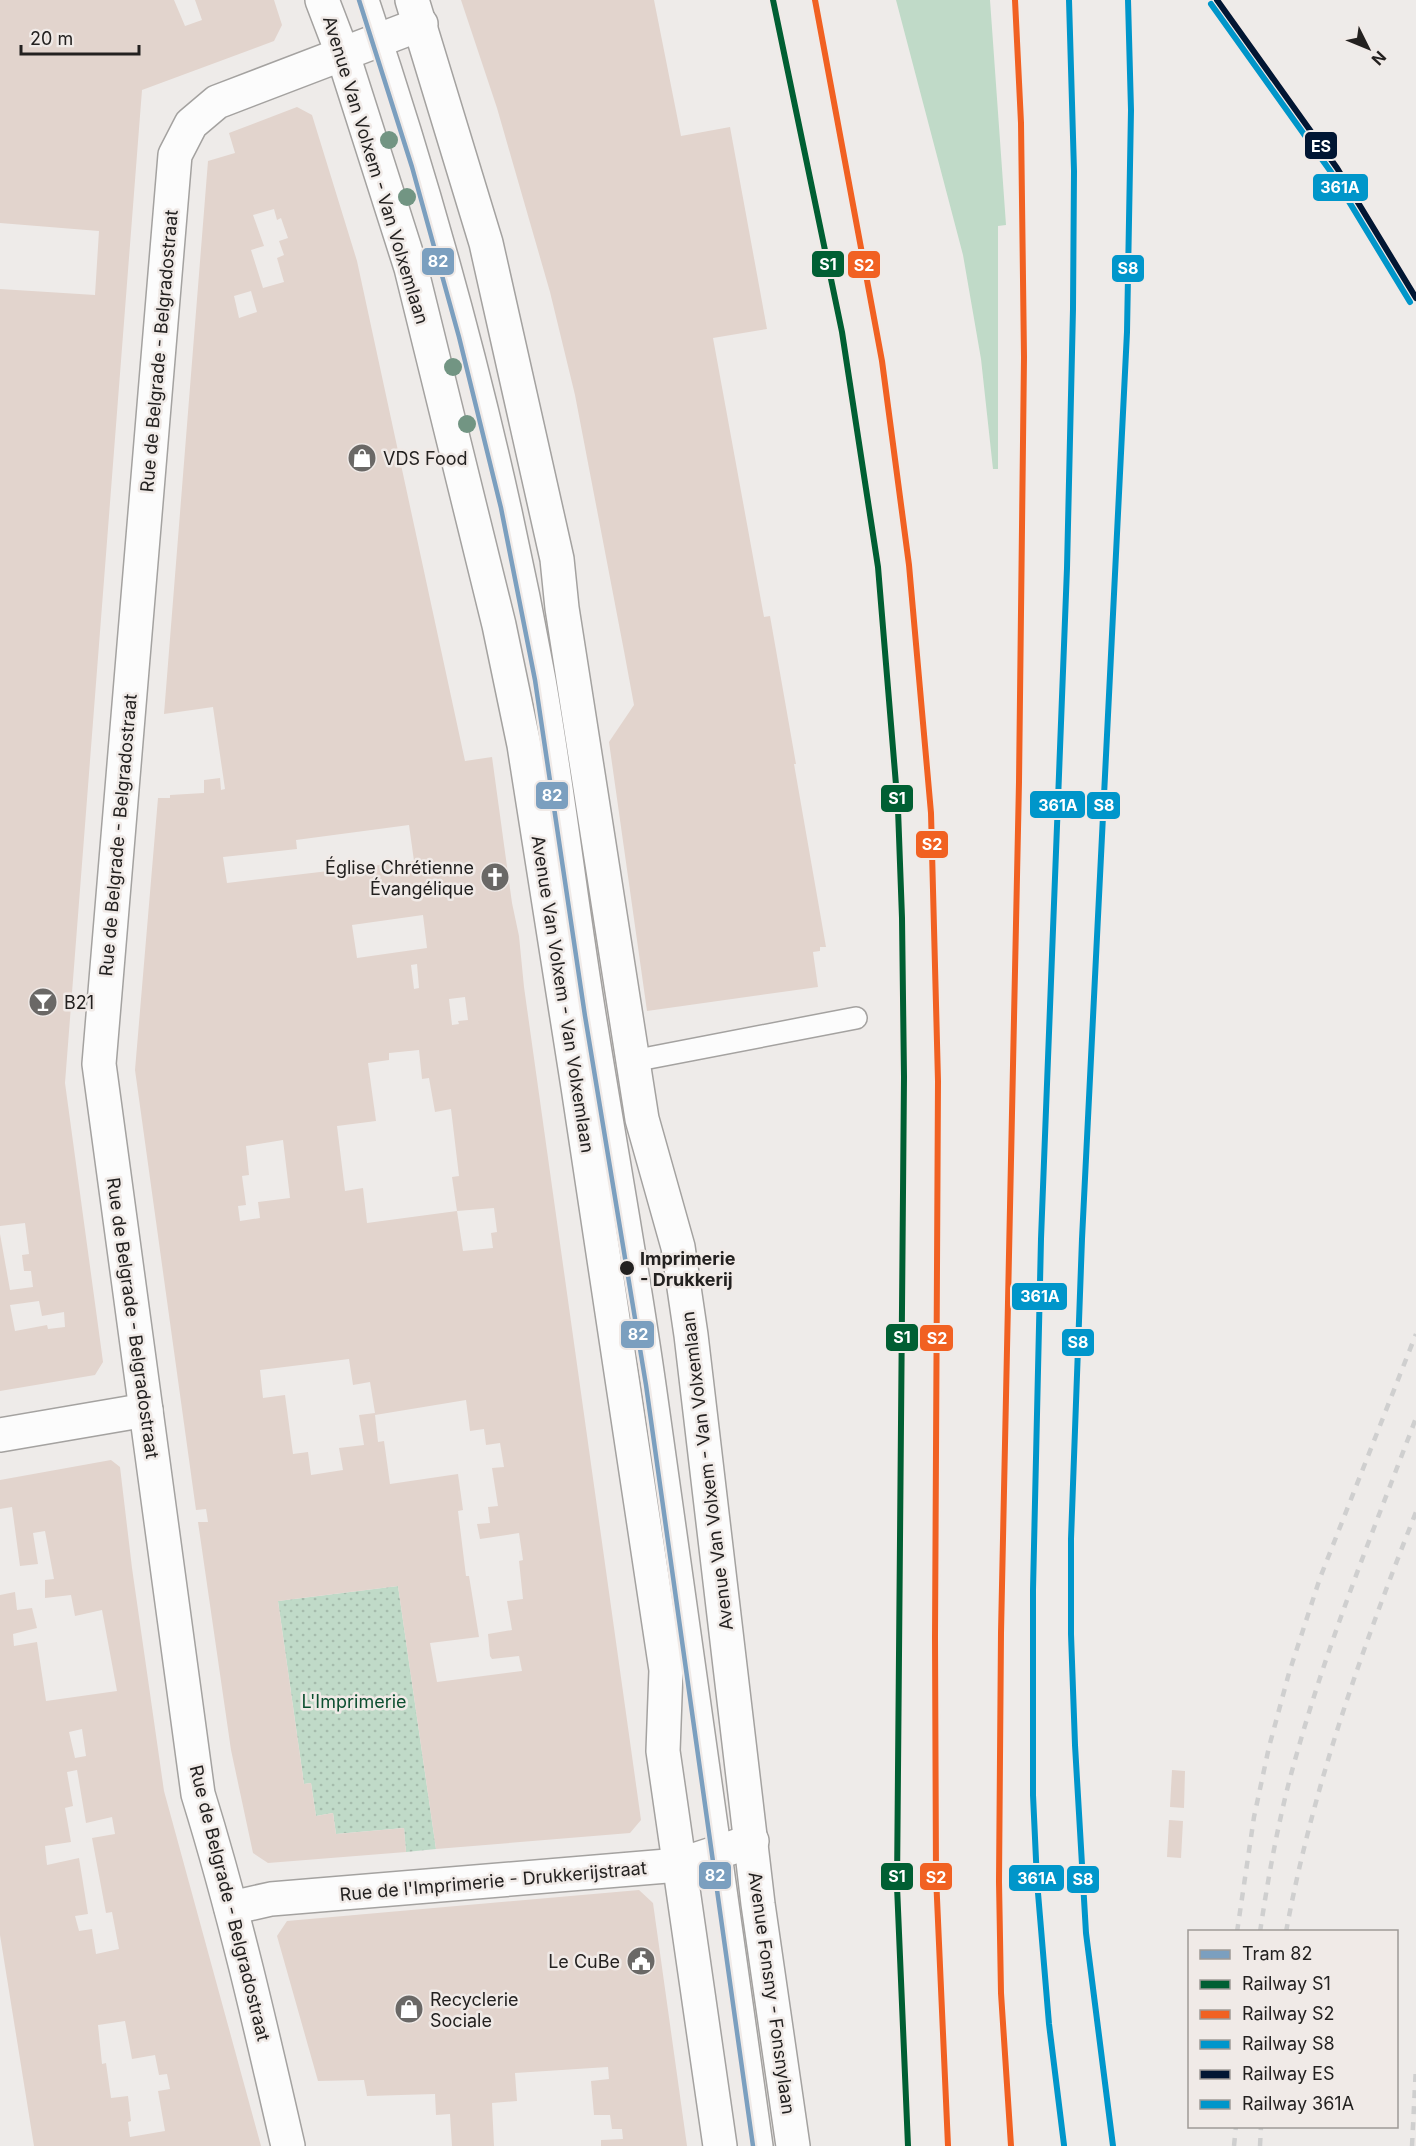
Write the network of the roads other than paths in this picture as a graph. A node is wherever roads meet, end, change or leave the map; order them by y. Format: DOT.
graph roads {
  1 [pos="322,0"];
  2 [pos="368,0"];
  3 [pos="416,12"];
  4 [pos="382,40"];
  5 [pos="343,55"];
  6 [pos="561,608"];
  7 [pos="550,712"];
  8 [pos="856,1018"];
  9 [pos="633,1061"];
  10 [pos="146,1410"];
  11 [pos="0,1435"];
  12 [pos="752,1841"];
  13 [pos="720,1852"];
  14 [pos="679,1865"];
  15 [pos="231,1908"];
  16 [pos="288,2146"];
  17 [pos="720,2146"];
  18 [pos="762,2146"];
  19 [pos="793,2146"];
  1 -- 5 [label="main road, Avenue Van Volxem - Van Volxemlaan"];
  2 -- 4 [label="lane, Avenue Van Volxem - Van Volxemlaan"];
  3 -- 4 [label="main road, Rue de Belgrade - Belgradostraat"];
  3 -- 6 [label="main road, Avenue Van Volxem - Van Volxemlaan"];
  4 -- 5 [label="main road, Rue de Belgrade - Belgradostraat"];
  4 -- 7 [label="lane, Avenue Van Volxem - Van Volxemlaan"];
  5 -- 10 [label="main road, Rue de Belgrade - Belgradostraat"];
  5 -- 14 [label="main road, Avenue Van Volxem - Van Volxemlaan"];
  6 -- 7 [label="lane, Avenue Van Volxem - Van Volxemlaan"];
  6 -- 9 [label="main road, Avenue Van Volxem - Van Volxemlaan"];
  7 -- 13 [label="lane, Avenue Van Volxem - Van Volxemlaan"];
  8 -- 9 [label="lane"];
  9 -- 12 [label="main road, Avenue Van Volxem - Van Volxemlaan"];
  10 -- 11 [label="main road"];
  10 -- 15 [label="main road, Rue de Belgrade - Belgradostraat"];
  12 -- 13 [label="main road, Rue de l'Imprimerie - Drukkerijstraat"];
  12 -- 19 [label="main road, Avenue Fonsny - Fonsnylaan"];
  13 -- 14 [label="main road, Rue de l'Imprimerie - Drukkerijstraat"];
  13 -- 18 [label="lane, Avenue Fonsny - Fonsnylaan"];
  14 -- 15 [label="main road, Rue de l'Imprimerie - Drukkerijstraat"];
  14 -- 17 [label="main road"];
  15 -- 16 [label="main road, Rue de Belgrade - Belgradostraat"];
}
